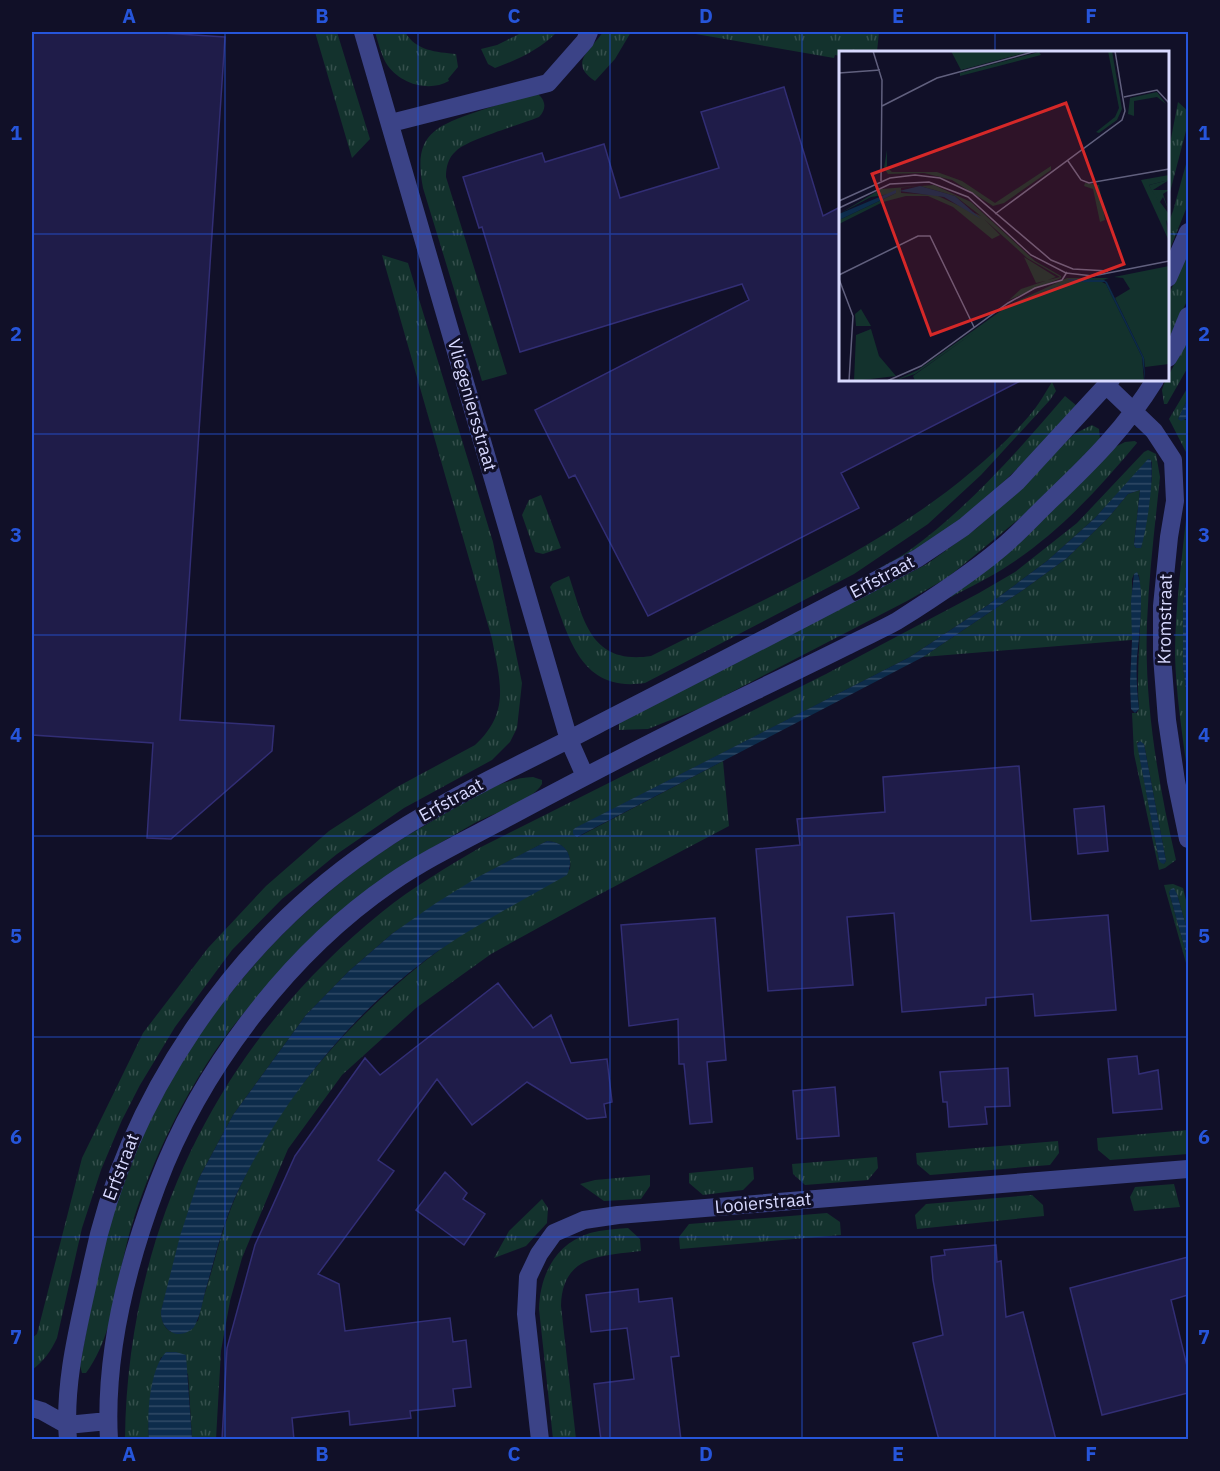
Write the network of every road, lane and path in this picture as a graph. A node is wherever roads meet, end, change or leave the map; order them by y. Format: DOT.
graph roads {
  1 [pos="363,32"];
  2 [pos="589,32"];
  3 [pos="391,123"];
  4 [pos="1188,232"];
  5 [pos="1169,274"];
  6 [pos="1188,316"];
  7 [pos="1169,355"];
  8 [pos="1154,381"];
  9 [pos="1109,383"];
  10 [pos="1136,411"];
  11 [pos="569,740"];
  12 [pos="585,776"];
  13 [pos="1188,839"];
  14 [pos="1188,1169"];
  15 [pos="32,1408"];
  16 [pos="108,1421"];
  17 [pos="67,1432"];
  18 [pos="109,1440"];
  19 [pos="540,1440"];
  1 -- 3 [label="street, Vliegeniersstraat"];
  2 -- 3 [label="street"];
  3 -- 11 [label="street, Vliegeniersstraat"];
  4 -- 5 [label="street"];
  6 -- 7 [label="street"];
  8 -- 10 [label="street"];
  9 -- 10 [label="street, Kromstraat"];
  9 -- 11 [label="street, Erfstraat"];
  10 -- 12 [label="street"];
  10 -- 13 [label="street, Kromstraat"];
  11 -- 12 [label="street, Vliegeniersstraat"];
  11 -- 17 [label="street, Erfstraat"];
  12 -- 16 [label="street"];
  14 -- 19 [label="street, Looierstraat"];
  15 -- 17 [label="street"];
  16 -- 17 [label="street"];
  16 -- 18 [label="street"];
}
